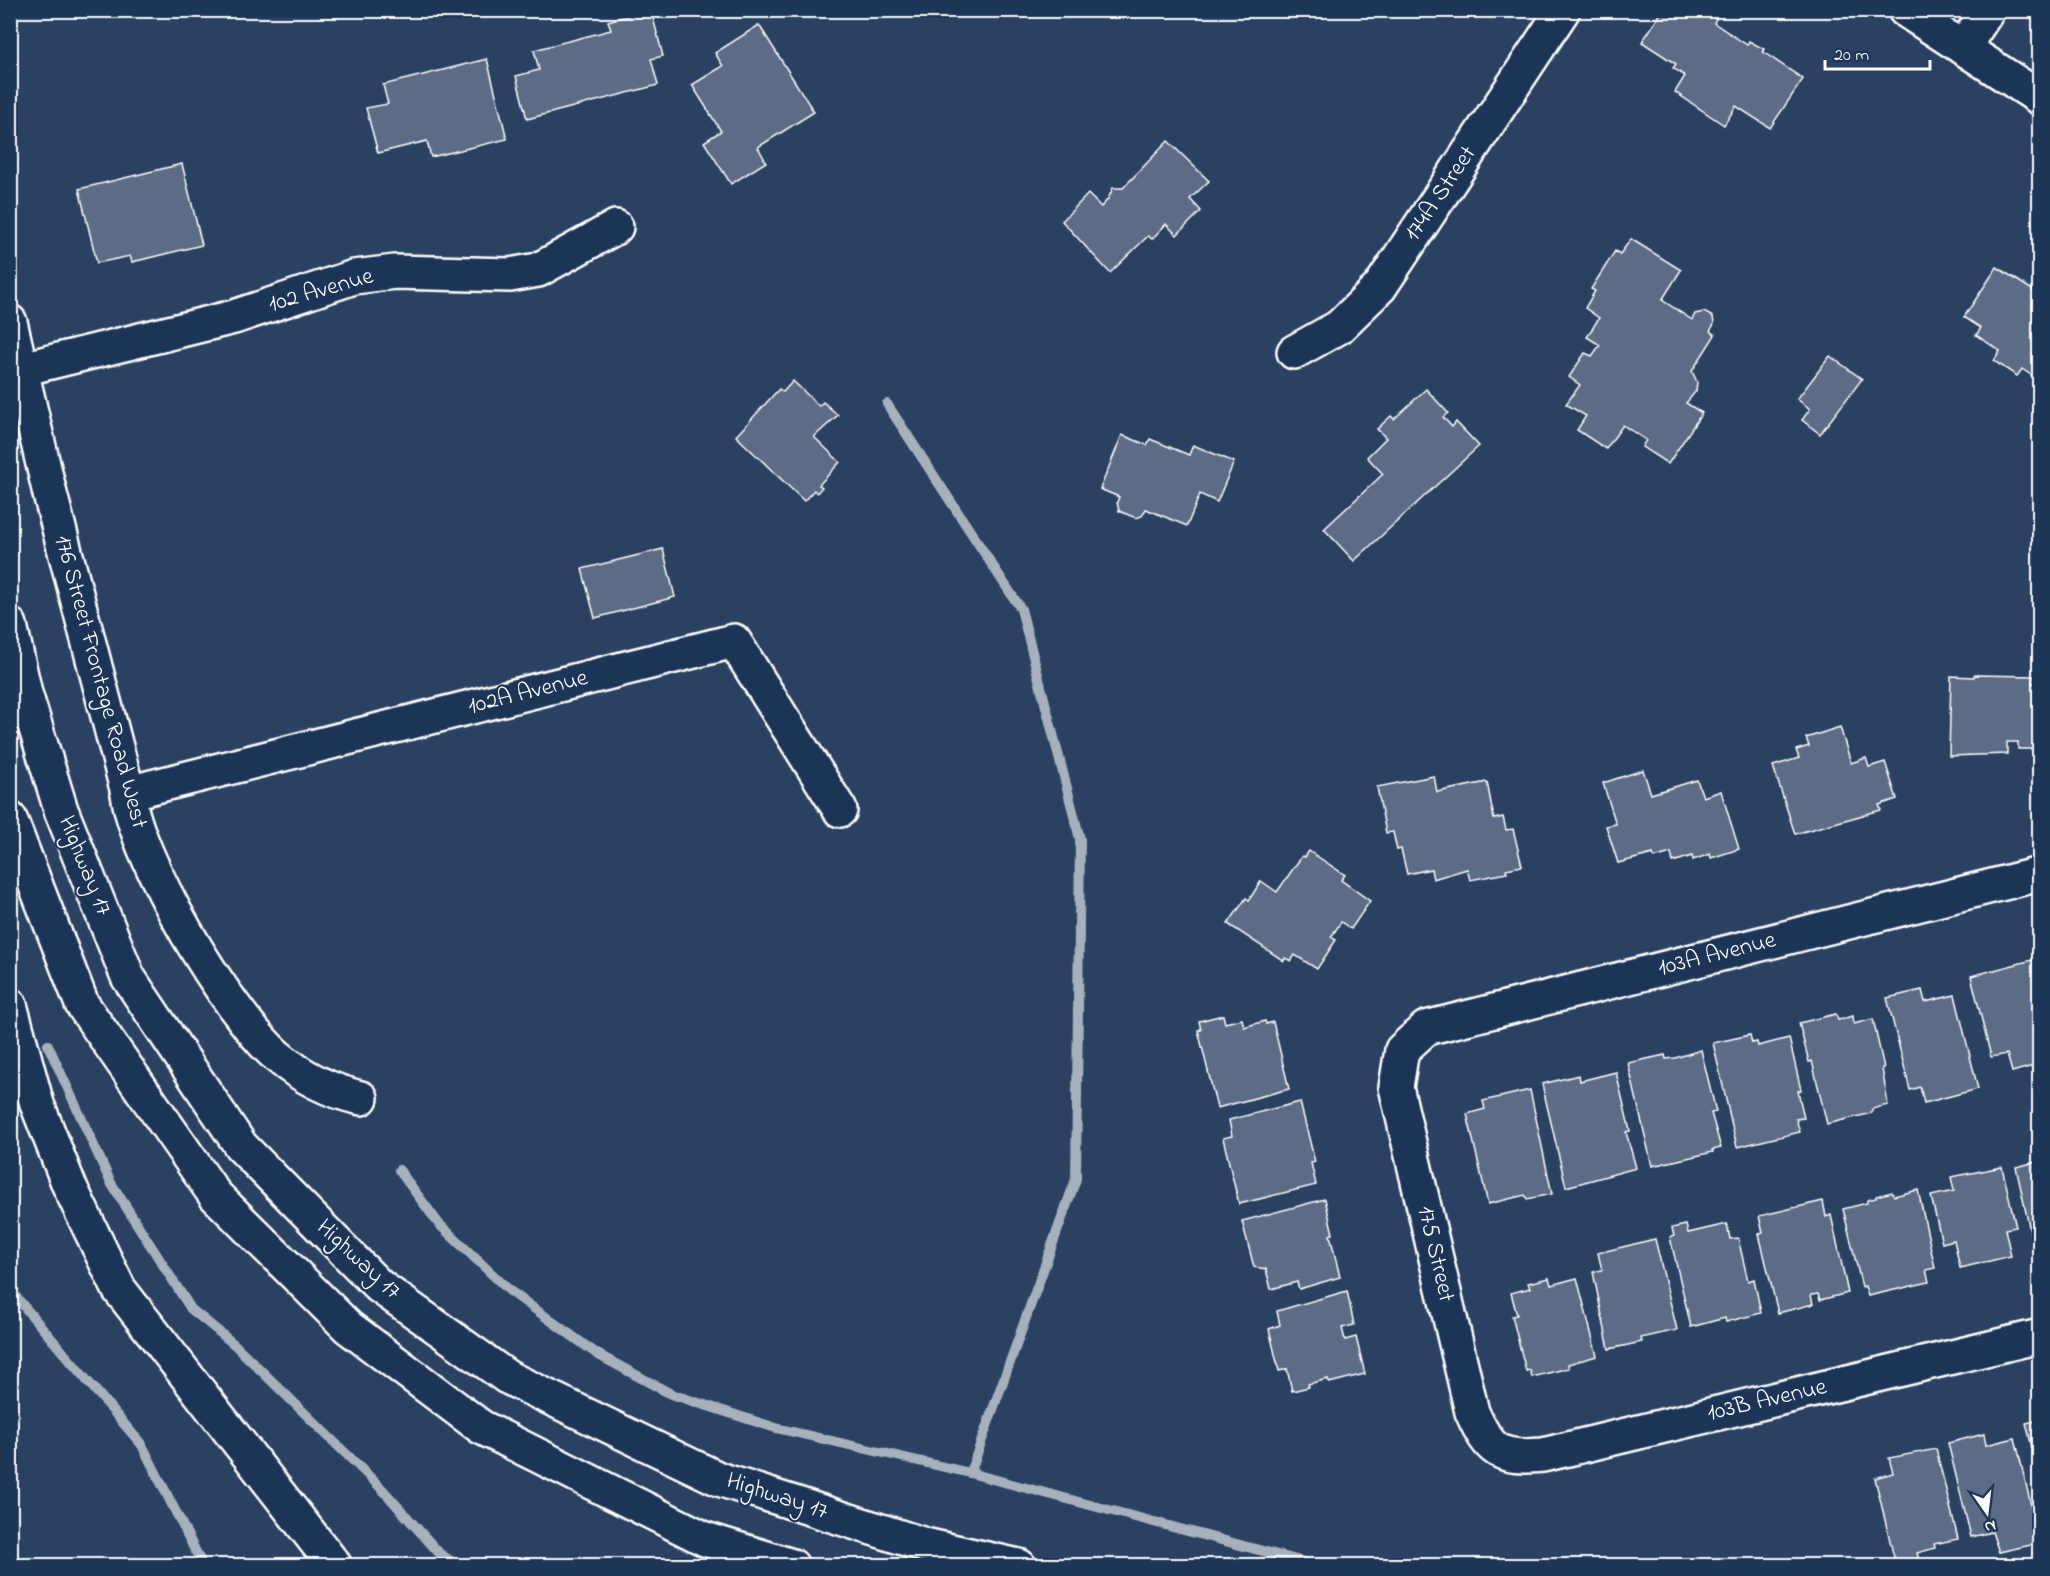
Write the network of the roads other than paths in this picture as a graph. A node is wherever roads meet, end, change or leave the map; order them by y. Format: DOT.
graph roads {
  1 [pos="1563,10"];
  2 [pos="1905,10"];
  3 [pos="1988,10"];
  4 [pos="1963,48"];
  5 [pos="2040,98"];
  6 [pos="616,227"];
  7 [pos="10,322"];
  8 [pos="1294,352"];
  9 [pos="22,369"];
  10 [pos="10,625"];
  11 [pos="128,793"];
  12 [pos="840,810"];
  13 [pos="10,819"];
  14 [pos="2040,874"];
  15 [pos="10,1005"];
  16 [pos="1402,1050"];
  17 [pos="361,1098"];
  18 [pos="2040,1336"];
  19 [pos="1495,1451"];
  20 [pos="335,1566"];
  21 [pos="792,1566"];
  22 [pos="1019,1566"];
  1 -- 8 [label="main road, 174A Street"];
  2 -- 4 [label="main road"];
  3 -- 4 [label="main road"];
  4 -- 5 [label="main road"];
  6 -- 9 [label="main road, 102 Avenue"];
  7 -- 9 [label="main road, 176 Street Frontage Road West"];
  9 -- 11 [label="main road, 176 Street Frontage Road West"];
  10 -- 22 [label="main road, Highway 17"];
  11 -- 12 [label="main road, 102A Avenue"];
  11 -- 17 [label="main road, 176 Street Frontage Road West"];
  13 -- 21 [label="main road"];
  14 -- 16 [label="main road, 103A Avenue"];
  15 -- 20 [label="main road"];
  16 -- 19 [label="main road, 175 Street"];
  18 -- 19 [label="main road, 103B Avenue"];
}
